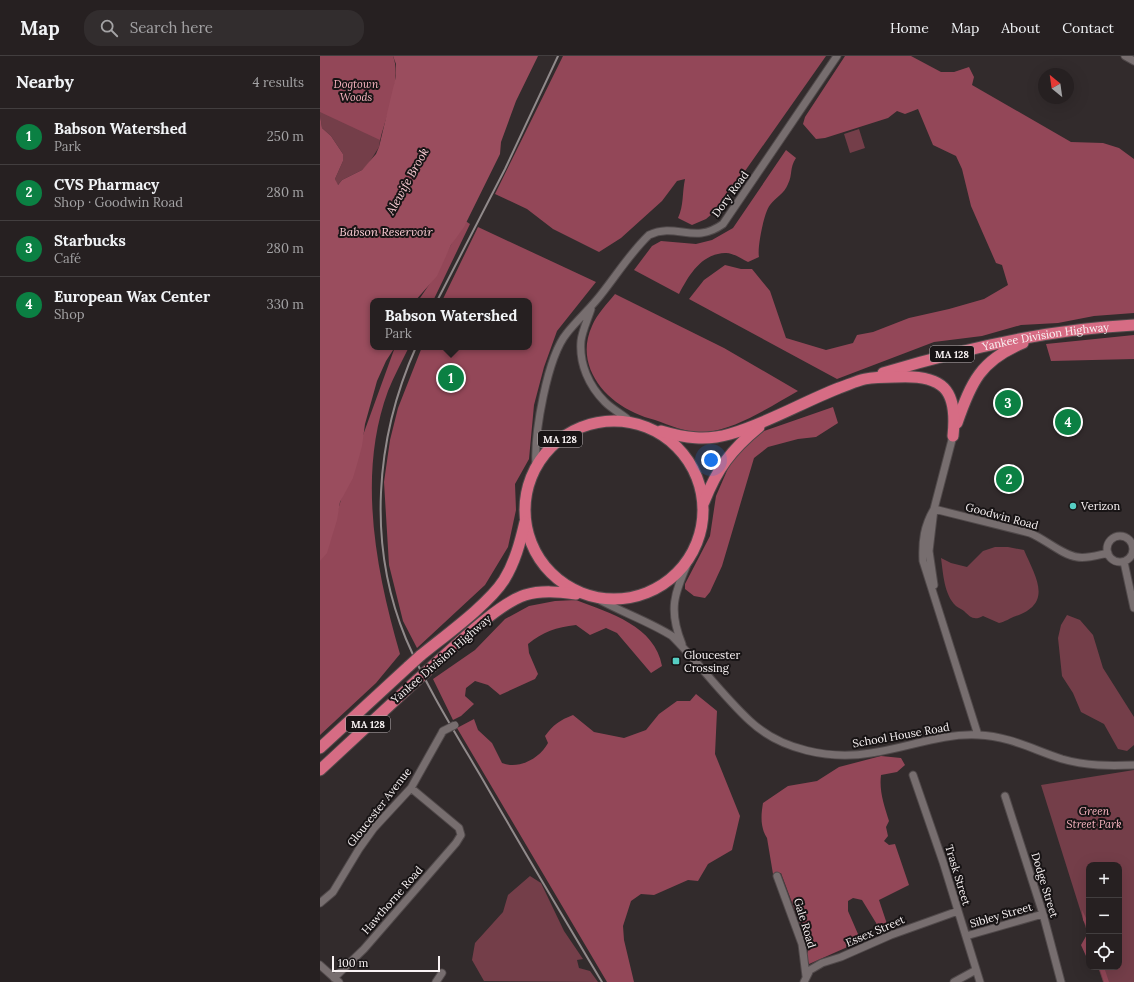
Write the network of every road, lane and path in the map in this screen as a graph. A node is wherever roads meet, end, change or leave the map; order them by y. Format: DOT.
graph roads {
  1 [pos="837,56"];
  2 [pos="1125,56"];
  3 [pos="1134,61"];
  4 [pos="592,307"];
  5 [pos="1134,325"];
  6 [pos="1040,336"];
  7 [pos="865,379"];
  8 [pos="765,421"];
  9 [pos="632,423"];
  10 [pos="649,428"];
  11 [pos="953,436"];
  12 [pos="536,465"];
  13 [pos="703,504"];
  14 [pos="934,509"];
  15 [pos="525,522"];
  16 [pos="692,553"];
  17 [pos="1108,553"];
  18 [pos="1124,562"];
  19 [pos="583,595"];
  20 [pos="596,598"];
  21 [pos="1134,608"];
  22 [pos="684,648"];
  23 [pos="455,725"];
  24 [pos="978,735"];
  25 [pos="320,748"];
  26 [pos="1134,765"];
  27 [pos="320,770"];
  28 [pos="913,774"];
  29 [pos="411,788"];
  30 [pos="1005,796"];
  31 [pos="777,876"];
  32 [pos="320,903"];
  33 [pos="958,910"];
  34 [pos="1043,914"];
  35 [pos="966,936"];
  36 [pos="320,965"];
  37 [pos="976,970"];
  38 [pos="442,973"];
  39 [pos="336,980"];
  40 [pos="805,980"];
  41 [pos="436,982"];
  42 [pos="954,982"];
  43 [pos="980,982"];
  44 [pos="1061,982"];
  1 -- 4 [label="street, Dory Road"];
  2 -- 3 [label="street"];
  4 -- 9 [label="street, Dory Road"];
  4 -- 12 [label="street, Dory Road"];
  5 -- 6 [label="highway, Yankee Division Highway / MA 128"];
  6 -- 7 [label="highway, Yankee Division Highway / MA 128"];
  6 -- 11 [label="highway"];
  7 -- 8 [label="highway, MA 128"];
  7 -- 11 [label="highway"];
  8 -- 10 [label="highway, MA 128"];
  8 -- 13 [label="highway, MA 128"];
  9 -- 10 [label="highway, MA 128"];
  9 -- 12 [label="highway, MA 128"];
  10 -- 13 [label="highway"];
  11 -- 14 [label="street"];
  12 -- 15 [label="highway, MA 128"];
  13 -- 16 [label="highway, MA 128"];
  14 -- 17 [label="street, Goodwin Road"];
  14 -- 24 [label="street"];
  15 -- 19 [label="highway"];
  15 -- 25 [label="highway, Yankee Division Highway / MA 128, bridge"];
  16 -- 20 [label="highway, MA 128"];
  16 -- 22 [label="street, School House Road"];
  17 -- 18 [label="street"];
  17 -- 18 [label="street"];
  18 -- 21 [label="street"];
  19 -- 20 [label="highway, MA 128"];
  19 -- 27 [label="highway, Yankee Division Highway / MA 128, bridge"];
  20 -- 22 [label="street, School House Road"];
  22 -- 24 [label="street, School House Road"];
  23 -- 29 [label="street, Gloucester Avenue, bridge"];
  24 -- 26 [label="street, School House Road"];
  28 -- 33 [label="street, Trask Street"];
  29 -- 32 [label="street, Gloucester Avenue"];
  29 -- 39 [label="street, Hawthorne Road"];
  30 -- 34 [label="street, Dodge Street"];
  31 -- 40 [label="street, Gale Road"];
  33 -- 35 [label="street, Trask Street"];
  33 -- 40 [label="street, Essex Street"];
  34 -- 35 [label="street, Sibley Street"];
  34 -- 44 [label="street, Dodge Street"];
  35 -- 37 [label="street, Trask Street"];
  36 -- 39 [label="street"];
  37 -- 42 [label="street"];
  37 -- 43 [label="street, Trask Street"];
  38 -- 41 [label="street"];
}
